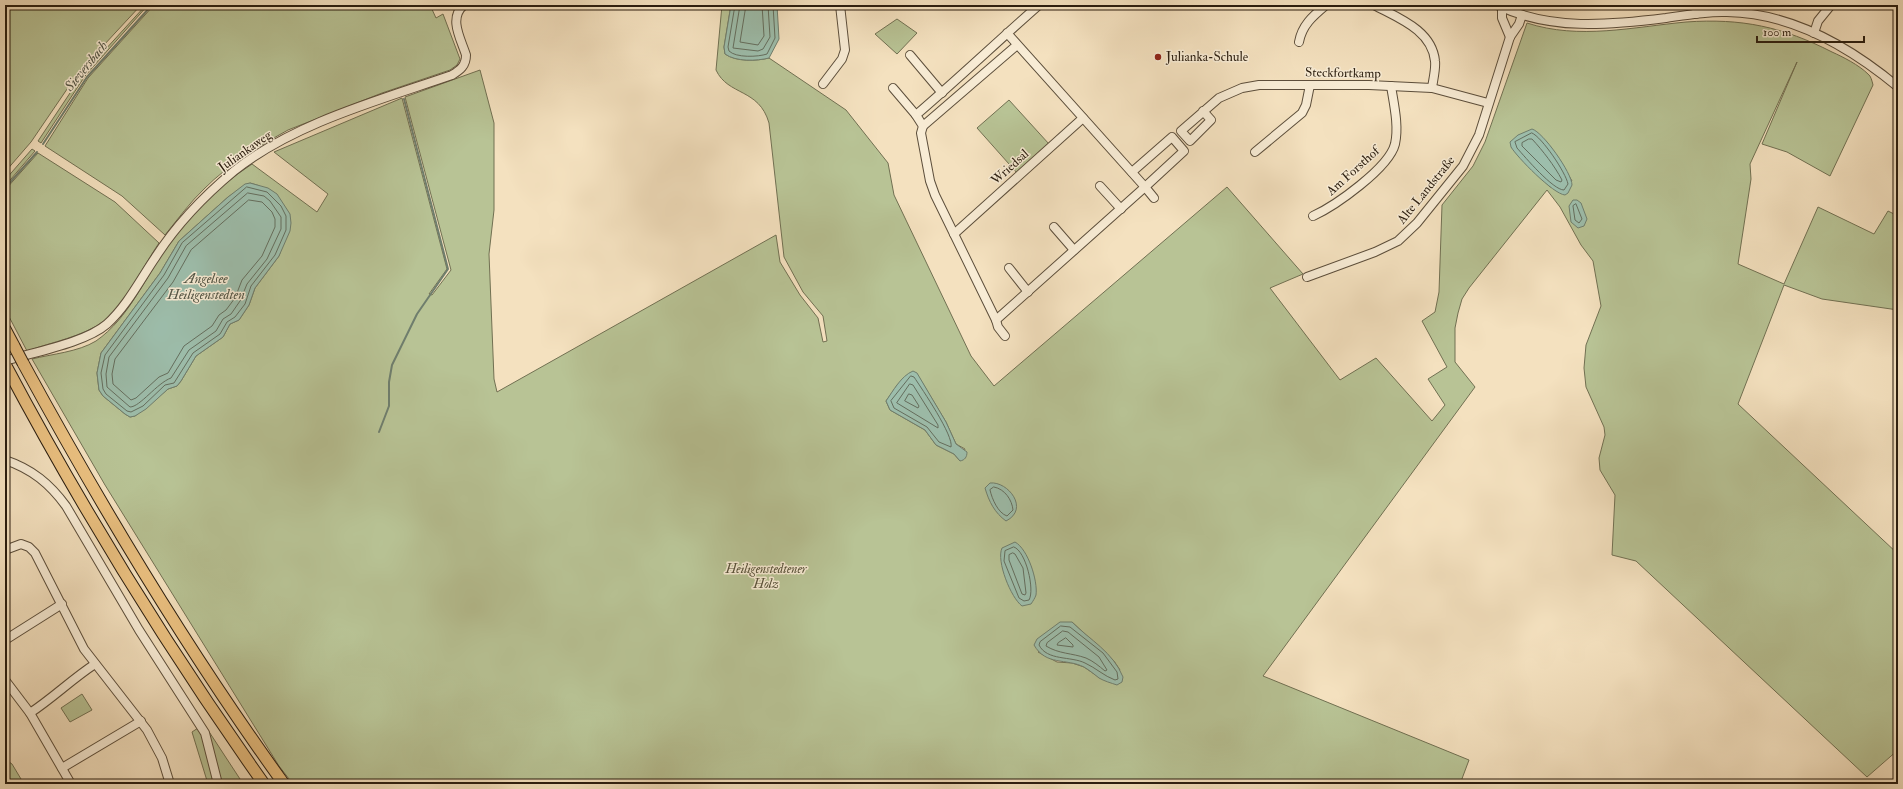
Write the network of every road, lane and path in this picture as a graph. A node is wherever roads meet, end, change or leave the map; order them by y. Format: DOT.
graph roads {
  1 [pos="464,5"];
  2 [pos="840,5"];
  3 [pos="1039,5"];
  4 [pos="1326,5"];
  5 [pos="1374,5"];
  6 [pos="1697,5"];
  7 [pos="1830,5"];
  8 [pos="1500,6"];
  9 [pos="1696,14"];
  10 [pos="1522,15"];
  11 [pos="1008,33"];
  12 [pos="1814,33"];
  13 [pos="1510,36"];
  14 [pos="1299,42"];
  15 [pos="1017,45"];
  16 [pos="910,55"];
  17 [pos="823,84"];
  18 [pos="1310,84"];
  19 [pos="1392,86"];
  20 [pos="1898,87"];
  21 [pos="893,88"];
  22 [pos="1432,88"];
  23 [pos="942,93"];
  24 [pos="1488,103"];
  25 [pos="1203,111"];
  26 [pos="916,115"];
  27 [pos="1083,118"];
  28 [pos="923,126"];
  29 [pos="1255,152"];
  30 [pos="1132,172"];
  31 [pos="1100,186"];
  32 [pos="1145,187"];
  33 [pos="1154,198"];
  34 [pos="1121,209"];
  35 [pos="1313,216"];
  36 [pos="1054,227"];
  37 [pos="954,234"];
  38 [pos="1074,250"];
  39 [pos="1009,268"];
  40 [pos="1307,277"];
  41 [pos="1028,292"];
  42 [pos="996,320"];
  43 [pos="5,329"];
  44 [pos="1005,336"];
  45 [pos="6,365"];
  46 [pos="5,460"];
  47 [pos="5,550"];
  48 [pos="62,604"];
  49 [pos="5,640"];
  50 [pos="95,664"];
  51 [pos="5,680"];
  52 [pos="30,713"];
  53 [pos="141,721"];
  54 [pos="62,768"];
  55 [pos="71,784"];
  56 [pos="170,784"];
  57 [pos="218,784"];
  58 [pos="264,784"];
  59 [pos="284,784"];
  1 -- 45 [label="street, Juliankaweg"];
  2 -- 17 [label="street"];
  3 -- 11 [label="street"];
  4 -- 14 [label="street"];
  5 -- 22 [label="street"];
  6 -- 9 [label="street"];
  7 -- 12 [label="street"];
  8 -- 10 [label="street"];
  8 -- 13 [label="street"];
  9 -- 10 [label="street"];
  9 -- 12 [label="street"];
  10 -- 13 [label="street, Alte Landstraße"];
  11 -- 15 [label="street"];
  11 -- 23 [label="street"];
  12 -- 20 [label="street"];
  13 -- 24 [label="street, Alte Landstraße"];
  15 -- 27 [label="street"];
  15 -- 28 [label="street"];
  16 -- 23 [label="street"];
  18 -- 19 [label="street, Steckfortkamp"];
  18 -- 25 [label="street, Steckfortkamp"];
  18 -- 29 [label="street"];
  19 -- 22 [label="street, Steckfortkamp"];
  19 -- 35 [label="street, Am Forsthof"];
  21 -- 26 [label="street"];
  22 -- 24 [label="street, Steckfortkamp"];
  23 -- 26 [label="street"];
  24 -- 40 [label="street, Alte Landstraße"];
  26 -- 28 [label="street"];
  27 -- 30 [label="street"];
  27 -- 37 [label="street, Wriedsal"];
  28 -- 37 [label="street"];
  30 -- 32 [label="street"];
  30 -- 32 [label="street"];
  31 -- 34 [label="street"];
  32 -- 33 [label="street"];
  32 -- 34 [label="street"];
  34 -- 38 [label="street"];
  36 -- 38 [label="street"];
  37 -- 42 [label="street"];
  38 -- 41 [label="street"];
  39 -- 41 [label="street"];
  41 -- 42 [label="street"];
  42 -- 44 [label="street"];
  43 -- 59 [label="highway, bridge"];
  45 -- 58 [label="highway"];
  46 -- 57 [label="street"];
  47 -- 48 [label="street"];
  48 -- 49 [label="street"];
  48 -- 50 [label="street"];
  50 -- 52 [label="street"];
  50 -- 53 [label="street"];
  51 -- 52 [label="street"];
  52 -- 54 [label="street"];
  53 -- 54 [label="street"];
  53 -- 56 [label="street"];
  54 -- 55 [label="street"];
}
